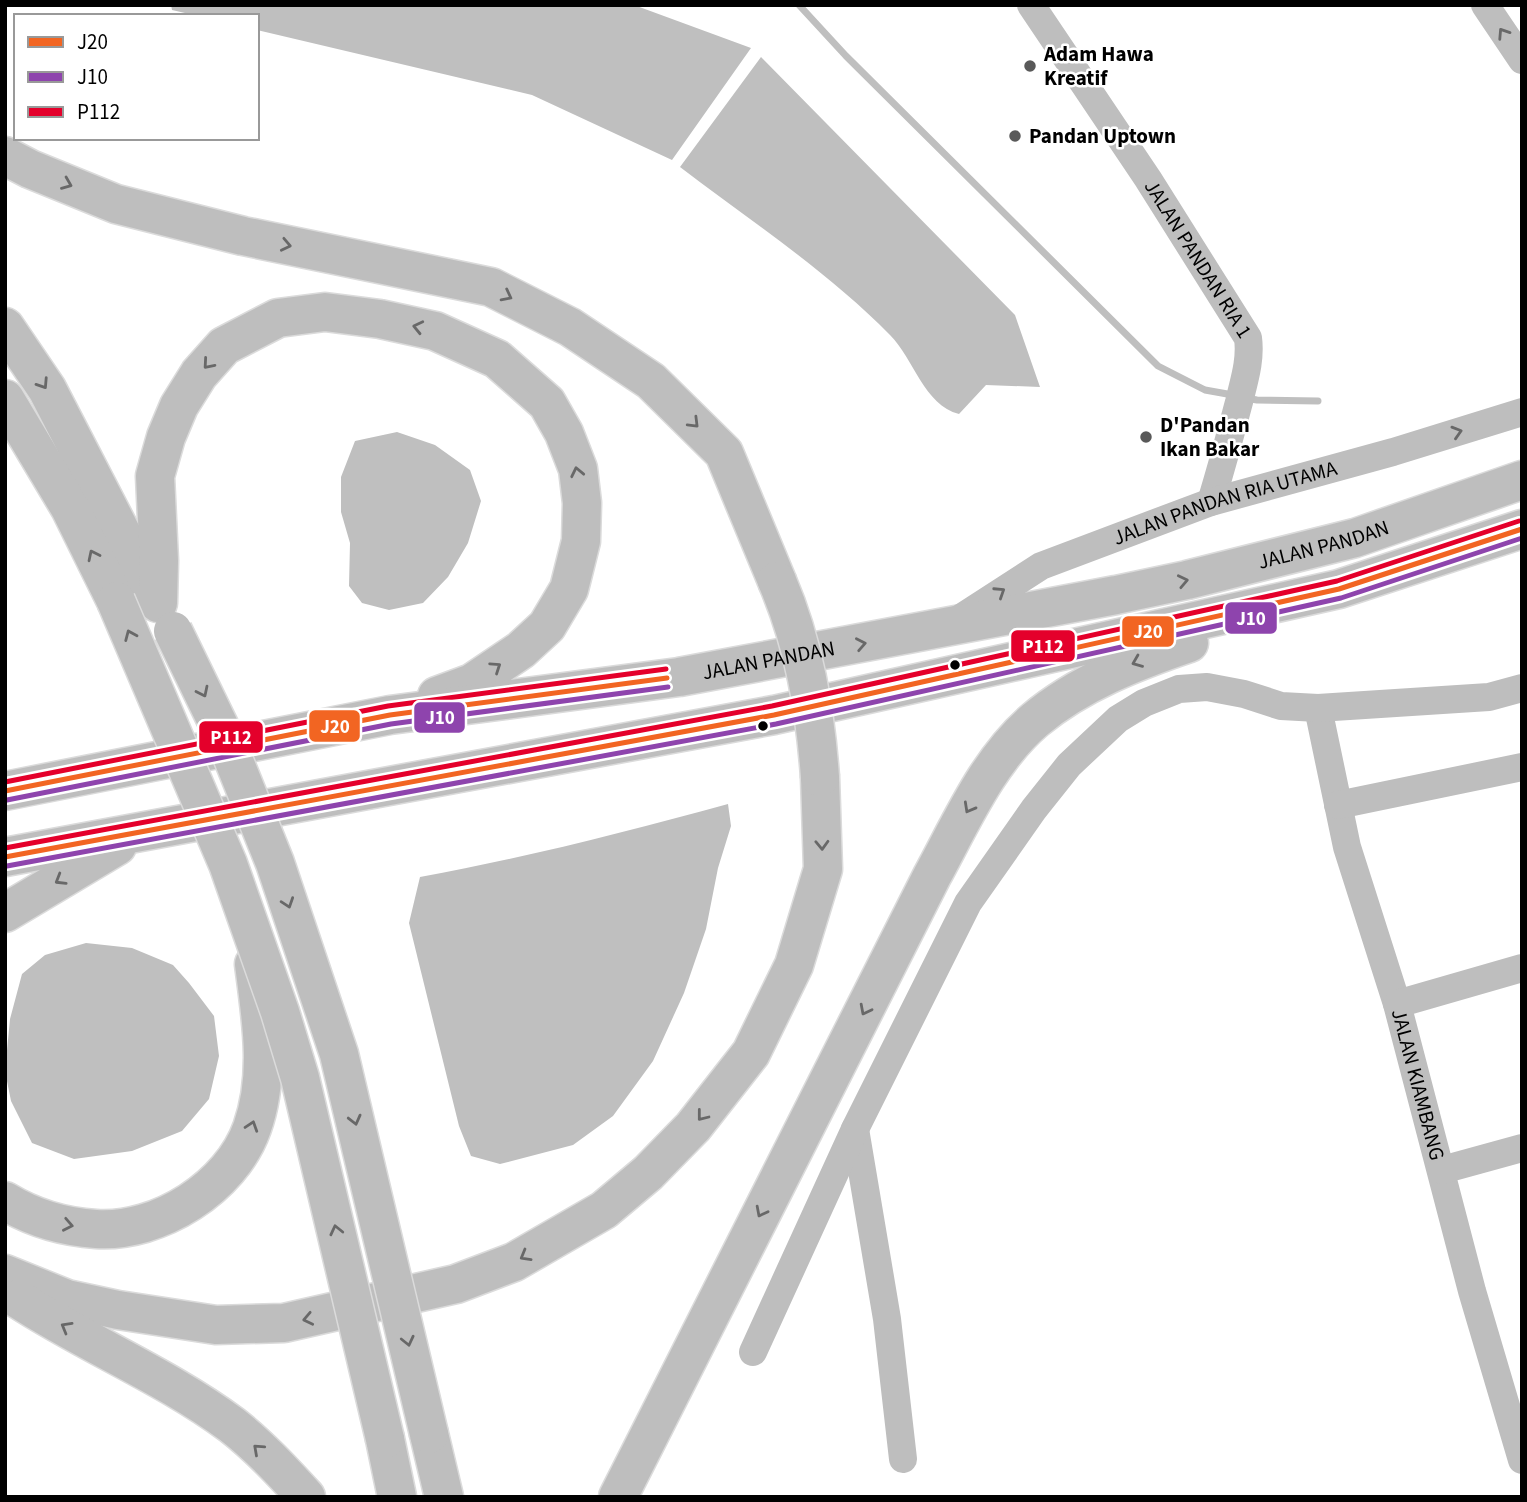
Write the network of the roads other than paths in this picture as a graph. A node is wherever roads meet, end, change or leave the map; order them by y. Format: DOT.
graph roads {
  1 [pos="1031,5"];
  2 [pos="1485,5"];
  3 [pos="1522,60"];
  4 [pos="5,156"];
  5 [pos="5,327"];
  6 [pos="5,400"];
  7 [pos="1522,412"];
  8 [pos="5,441"];
  9 [pos="1522,480"];
  10 [pos="1211,502"];
  11 [pos="70,508"];
  12 [pos="1522,529"];
  13 [pos="1522,547"];
  14 [pos="1464,550"];
  15 [pos="1339,589"];
  16 [pos="165,617"];
  17 [pos="943,629"];
  18 [pos="1522,688"];
  19 [pos="1318,708"];
  20 [pos="390,715"];
  21 [pos="1522,767"];
  22 [pos="5,791"];
  23 [pos="1338,805"];
  24 [pos="140,832"];
  25 [pos="5,857"];
  26 [pos="5,913"];
  27 [pos="249,925"];
  28 [pos="1522,968"];
  29 [pos="1397,1004"];
  30 [pos="855,1129"];
  31 [pos="1522,1148"];
  32 [pos="1442,1170"];
  33 [pos="5,1201"];
  34 [pos="5,1274"];
  35 [pos="5,1290"];
  36 [pos="753,1352"];
  37 [pos="903,1459"];
  38 [pos="1522,1460"];
  39 [pos="306,1497"];
  40 [pos="397,1497"];
  41 [pos="444,1497"];
  42 [pos="618,1497"];
  1 -- 10 [label="street, JALAN PANDAN RIA 1"];
  3 -- 2 [label="street, one-way"];
  4 -- 34 [label="highway, one-way, bridge"];
  5 -- 16 [label="highway, one-way"];
  6 -- 11 [label="highway"];
  10 -- 7 [label="street, JALAN PANDAN RIA UTAMA, one-way"];
  8 -- 11 [label="highway"];
  17 -- 9 [label="highway, JALAN PANDAN, one-way"];
  17 -- 10 [label="street, JALAN PANDAN RIA UTAMA, one-way"];
  27 -- 11 [label="highway, one-way, bridge"];
  12 -- 14 [label="highway, JALAN PANDAN"];
  13 -- 14 [label="street"];
  14 -- 15 [label="highway, JALAN PANDAN"];
  15 -- 24 [label="highway, JALAN PANDAN"];
  15 -- 42 [label="highway, one-way"];
  20 -- 16 [label="highway, one-way"];
  16 -- 41 [label="highway, one-way, bridge"];
  20 -- 17 [label="highway, JALAN PANDAN, one-way"];
  18 -- 19 [label="street"];
  19 -- 23 [label="street, JALAN KIAMBANG"];
  19 -- 30 [label="street"];
  20 -- 22 [label="highway, JALAN PANDAN"];
  21 -- 23 [label="street"];
  23 -- 29 [label="street, JALAN KIAMBANG"];
  24 -- 25 [label="highway, JALAN PANDAN"];
  24 -- 26 [label="highway, one-way"];
  33 -- 27 [label="highway, one-way, bridge"];
  40 -- 27 [label="highway, one-way, bridge"];
  28 -- 29 [label="street"];
  29 -- 32 [label="street, JALAN KIAMBANG"];
  30 -- 36 [label="street"];
  30 -- 37 [label="street"];
  31 -- 32 [label="street"];
  32 -- 38 [label="street, JALAN KIAMBANG"];
  39 -- 35 [label="highway, one-way"];
}
